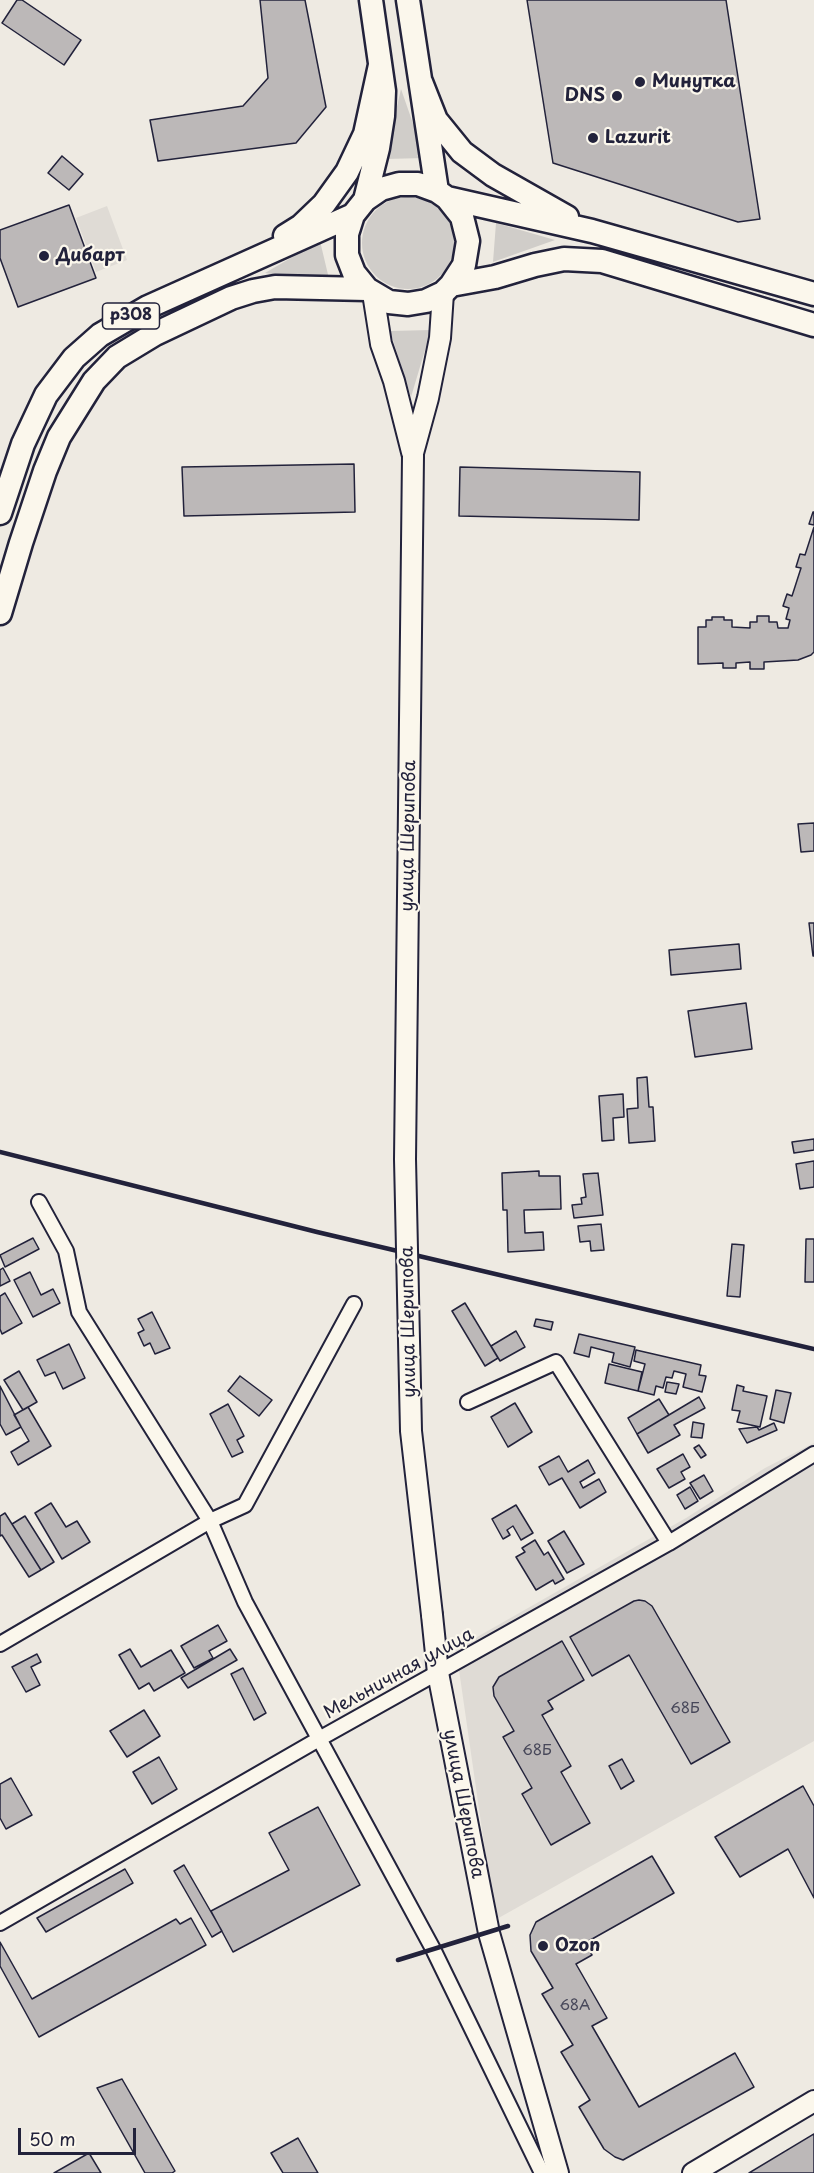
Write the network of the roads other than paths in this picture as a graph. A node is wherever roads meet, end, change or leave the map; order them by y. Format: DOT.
graph roads {
  1 [pos="371,0"];
  2 [pos="408,0"];
  3 [pos="380,65"];
  4 [pos="421,82"];
  5 [pos="442,194"];
  6 [pos="359,208"];
  7 [pos="592,231"];
  8 [pos="246,263"];
  9 [pos="447,289"];
  10 [pos="370,291"];
  11 [pos="814,294"];
  12 [pos="814,325"];
  13 [pos="413,456"];
  14 [pos="0,513"];
  15 [pos="0,613"];
  16 [pos="39,1202"];
  17 [pos="354,1304"];
  18 [pos="468,1402"];
  19 [pos="814,1454"];
  20 [pos="210,1521"];
  21 [pos="669,1543"];
  22 [pos="0,1644"];
  23 [pos="438,1673"];
  24 [pos="319,1739"];
  25 [pos="0,1923"];
  26 [pos="814,2101"];
  27 [pos="543,2173"];
  28 [pos="558,2173"];
  29 [pos="693,2173"];
  1 -- 3 [label="main road"];
  2 -- 4 [label="main road"];
  3 -- 6 [label="main road"];
  3 -- 8 [label="main road"];
  4 -- 5 [label="main road"];
  4 -- 7 [label="main road"];
  5 -- 6 [label="main road"];
  5 -- 7 [label="main road"];
  5 -- 9 [label="main road"];
  6 -- 8 [label="main road, p308"];
  6 -- 10 [label="main road"];
  7 -- 11 [label="main road"];
  8 -- 14 [label="main road, p308"];
  9 -- 10 [label="main road"];
  9 -- 12 [label="main road"];
  9 -- 13 [label="main road"];
  10 -- 13 [label="main road"];
  10 -- 15 [label="main road"];
  13 -- 23 [label="main road, улица Шерипова, bridge"];
  16 -- 20 [label="street"];
  17 -- 20 [label="street"];
  18 -- 21 [label="street"];
  19 -- 21 [label="street, Мельничная улица"];
  20 -- 22 [label="street"];
  20 -- 24 [label="street"];
  21 -- 23 [label="street, Мельничная улица"];
  23 -- 24 [label="street, Мельничная улица"];
  23 -- 28 [label="main road, улица Шерипова"];
  24 -- 25 [label="street, Мельничная улица"];
  24 -- 27 [label="street"];
  26 -- 29 [label="main road"];
}
